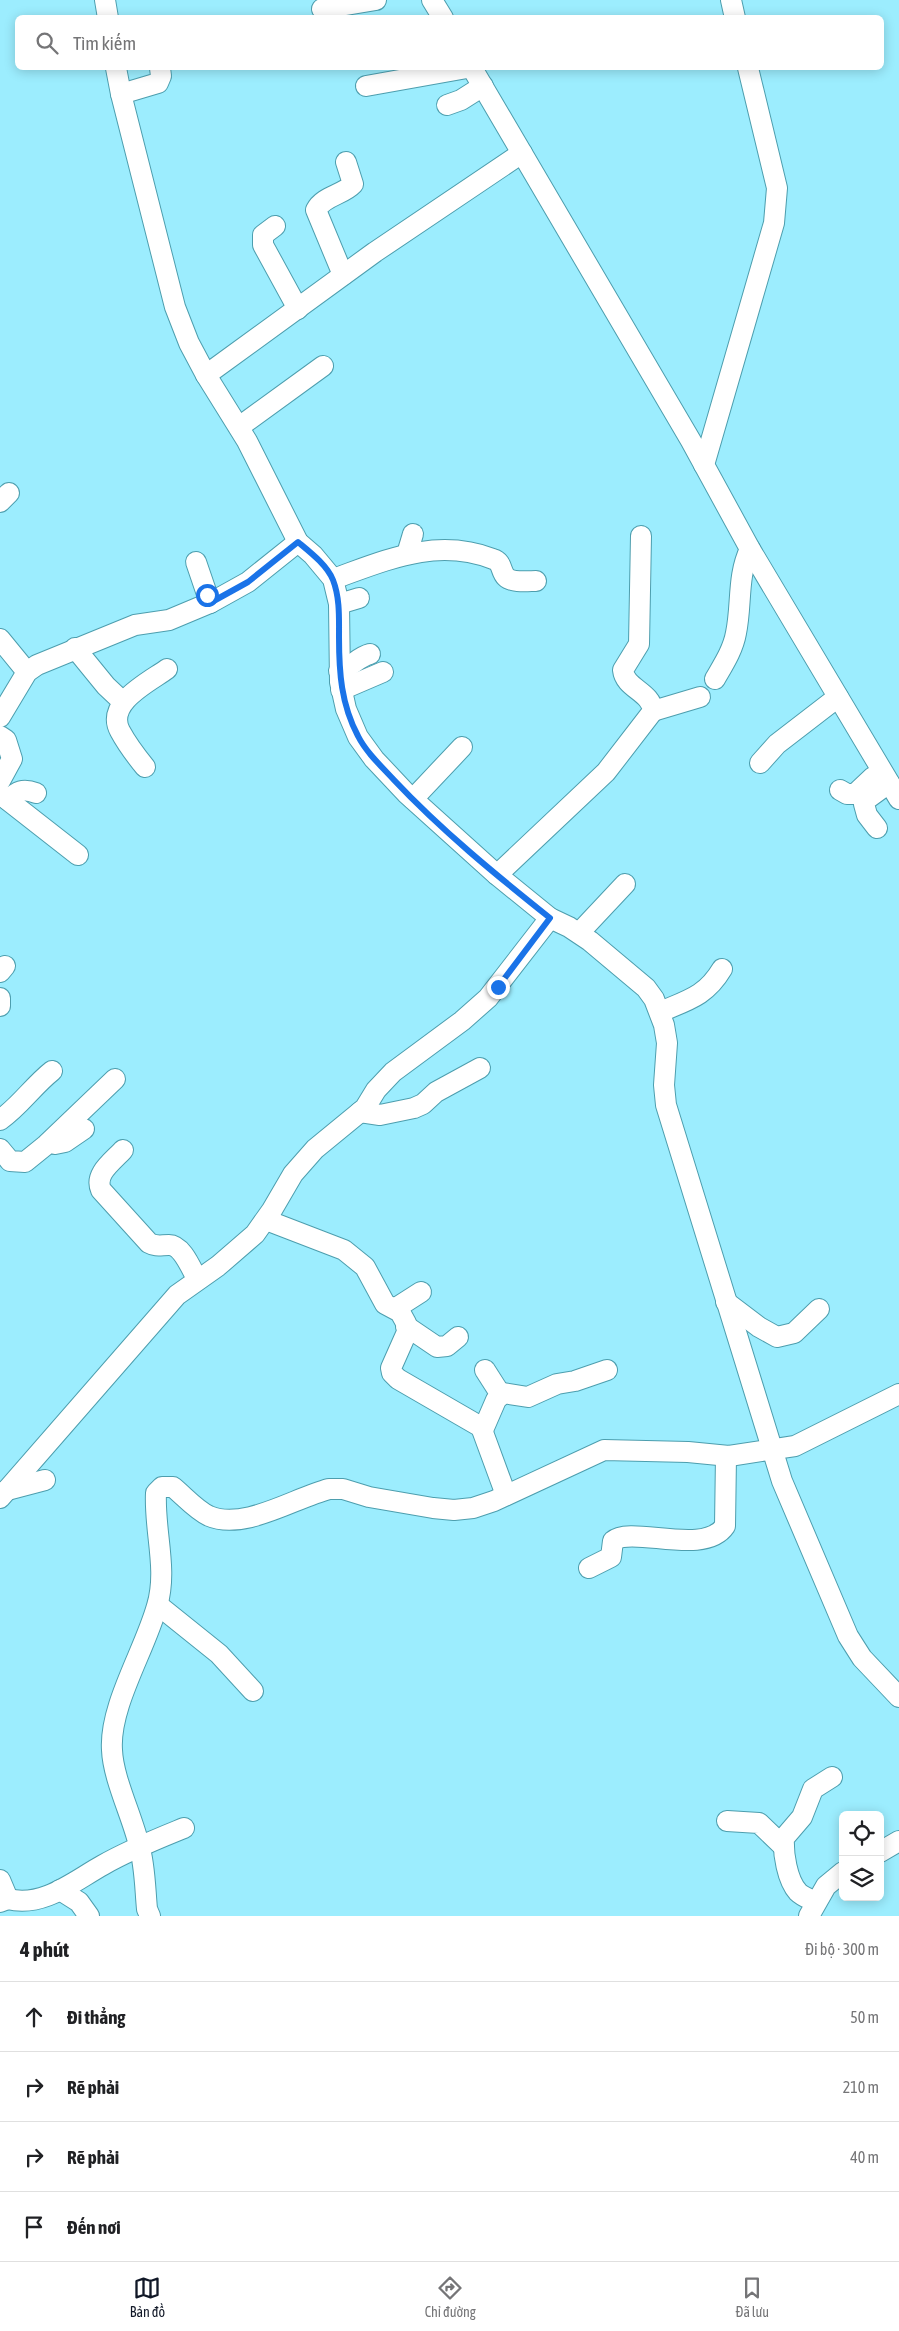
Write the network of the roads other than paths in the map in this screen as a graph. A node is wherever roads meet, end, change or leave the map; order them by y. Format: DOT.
graph roads {
  1 [pos="105,0"];
  2 [pos="376,0"];
  3 [pos="432,0"];
  4 [pos="731,0"];
  5 [pos="322,9"];
  6 [pos="108,15"];
  7 [pos="441,15"];
  8 [pos="735,15"];
  9 [pos="116,70"];
  10 [pos="160,70"];
  11 [pos="456,70"];
  12 [pos="473,70"];
  13 [pos="748,70"];
  14 [pos="366,86"];
  15 [pos="483,86"];
  16 [pos="121,94"];
  17 [pos="446,105"];
  18 [pos="522,153"];
  19 [pos="346,162"];
  20 [pos="275,226"];
  21 [pos="343,276"];
  22 [pos="298,310"];
  23 [pos="323,366"];
  24 [pos="206,375"];
  25 [pos="239,427"];
  26 [pos="704,465"];
  27 [pos="413,534"];
  28 [pos="641,536"];
  29 [pos="298,542"];
  30 [pos="750,549"];
  31 [pos="407,554"];
  32 [pos="196,562"];
  33 [pos="333,579"];
  34 [pos="536,581"];
  35 [pos="359,598"];
  36 [pos="210,603"];
  37 [pos="339,604"];
  38 [pos="0,639"];
  39 [pos="75,648"];
  40 [pos="370,654"];
  41 [pos="167,669"];
  42 [pos="27,672"];
  43 [pos="383,672"];
  44 [pos="715,679"];
  45 [pos="340,680"];
  46 [pos="838,697"];
  47 [pos="700,698"];
  48 [pos="123,702"];
  49 [pos="653,712"];
  50 [pos="0,717"];
  51 [pos="0,736"];
  52 [pos="462,747"];
  53 [pos="760,763"];
  54 [pos="145,767"];
  55 [pos="0,780"];
  56 [pos="889,784"];
  57 [pos="840,790"];
  58 [pos="36,793"];
  59 [pos="4,797"];
  60 [pos="413,799"];
  61 [pos="877,828"];
  62 [pos="78,855"];
  63 [pos="497,875"];
  64 [pos="625,884"];
  65 [pos="550,918"];
  66 [pos="579,933"];
  67 [pos="722,969"];
  68 [pos="0,998"];
  69 [pos="0,1006"];
  70 [pos="660,1012"];
  71 [pos="480,1068"];
  72 [pos="52,1071"];
  73 [pos="115,1079"];
  74 [pos="360,1112"];
  75 [pos="0,1120"];
  76 [pos="84,1129"];
  77 [pos="46,1145"];
  78 [pos="0,1149"];
  79 [pos="123,1150"];
  80 [pos="266,1220"];
  81 [pos="197,1279"];
  82 [pos="420,1292"];
  83 [pos="726,1302"];
  84 [pos="396,1308"];
  85 [pos="818,1309"];
  86 [pos="406,1326"];
  87 [pos="458,1337"];
  88 [pos="485,1370"];
  89 [pos="607,1370"];
  90 [pos="899,1394"];
  91 [pos="501,1395"];
  92 [pos="483,1430"];
  93 [pos="772,1451"];
  94 [pos="726,1456"];
  95 [pos="46,1480"];
  96 [pos="4,1494"];
  97 [pos="506,1495"];
  98 [pos="589,1568"];
  99 [pos="158,1605"];
  100 [pos="253,1691"];
  101 [pos="899,1696"];
  102 [pos="832,1777"];
  103 [pos="727,1821"];
  104 [pos="184,1828"];
  105 [pos="140,1846"];
  106 [pos="784,1847"];
  107 [pos="839,1875"];
  108 [pos="0,1880"];
  109 [pos="60,1890"];
  110 [pos="10,1905"];
  111 [pos="812,1909"];
  112 [pos="89,1916"];
  113 [pos="150,1916"];
  1 -- 6 [label="street"];
  2 -- 5 [label="street"];
  3 -- 7 [label="street"];
  4 -- 8 [label="street"];
  9 -- 16 [label="street"];
  10 -- 16 [label="street"];
  11 -- 14 [label="street"];
  12 -- 15 [label="street"];
  13 -- 26 [label="street"];
  15 -- 17 [label="street"];
  15 -- 18 [label="street"];
  16 -- 24 [label="street"];
  18 -- 21 [label="street"];
  18 -- 26 [label="street"];
  19 -- 21 [label="street"];
  20 -- 22 [label="street"];
  21 -- 22 [label="street"];
  22 -- 24 [label="street"];
  23 -- 25 [label="street"];
  24 -- 25 [label="street"];
  25 -- 29 [label="street"];
  26 -- 30 [label="street"];
  27 -- 31 [label="street"];
  28 -- 49 [label="street"];
  29 -- 33 [label="street"];
  29 -- 36 [label="street"];
  30 -- 44 [label="street"];
  30 -- 46 [label="street"];
  31 -- 33 [label="street"];
  31 -- 34 [label="street"];
  32 -- 36 [label="street"];
  33 -- 37 [label="street"];
  35 -- 37 [label="street"];
  36 -- 39 [label="street"];
  37 -- 45 [label="street"];
  38 -- 42 [label="street"];
  39 -- 42 [label="street"];
  39 -- 48 [label="street"];
  40 -- 45 [label="street"];
  41 -- 48 [label="street"];
  42 -- 50 [label="street"];
  43 -- 45 [label="street"];
  45 -- 60 [label="street"];
  46 -- 53 [label="street"];
  46 -- 56 [label="street"];
  47 -- 49 [label="street"];
  48 -- 54 [label="street"];
  49 -- 63 [label="street"];
  51 -- 55 [label="street"];
  52 -- 60 [label="street"];
  56 -- 57 [label="street"];
  56 -- 61 [label="street"];
  58 -- 59 [label="street"];
  59 -- 62 [label="street"];
  60 -- 63 [label="street"];
  63 -- 65 [label="street"];
  64 -- 66 [label="street"];
  65 -- 66 [label="street"];
  65 -- 74 [label="street"];
  66 -- 70 [label="street"];
  67 -- 70 [label="street"];
  68 -- 69 [label="street"];
  70 -- 83 [label="street"];
  71 -- 74 [label="street"];
  72 -- 75 [label="street"];
  73 -- 77 [label="street"];
  74 -- 80 [label="street"];
  76 -- 77 [label="street"];
  77 -- 78 [label="street"];
  79 -- 81 [label="street"];
  80 -- 81 [label="street"];
  80 -- 84 [label="street"];
  81 -- 96 [label="street"];
  82 -- 84 [label="street"];
  83 -- 85 [label="street"];
  83 -- 93 [label="street"];
  84 -- 86 [label="street"];
  86 -- 87 [label="street"];
  86 -- 92 [label="street"];
  88 -- 91 [label="street"];
  89 -- 91 [label="street"];
  90 -- 93 [label="street"];
  91 -- 92 [label="street"];
  92 -- 97 [label="street"];
  93 -- 94 [label="street"];
  93 -- 101 [label="street"];
  94 -- 97 [label="street"];
  94 -- 98 [label="street"];
  95 -- 96 [label="street"];
  97 -- 99 [label="street"];
  99 -- 100 [label="street"];
  99 -- 105 [label="street"];
  102 -- 106 [label="street"];
  103 -- 106 [label="street"];
  104 -- 105 [label="street"];
  105 -- 109 [label="street"];
  105 -- 113 [label="street"];
  106 -- 111 [label="street"];
  107 -- 111 [label="street"];
  108 -- 110 [label="street"];
  109 -- 110 [label="street"];
  109 -- 112 [label="street"];
}
